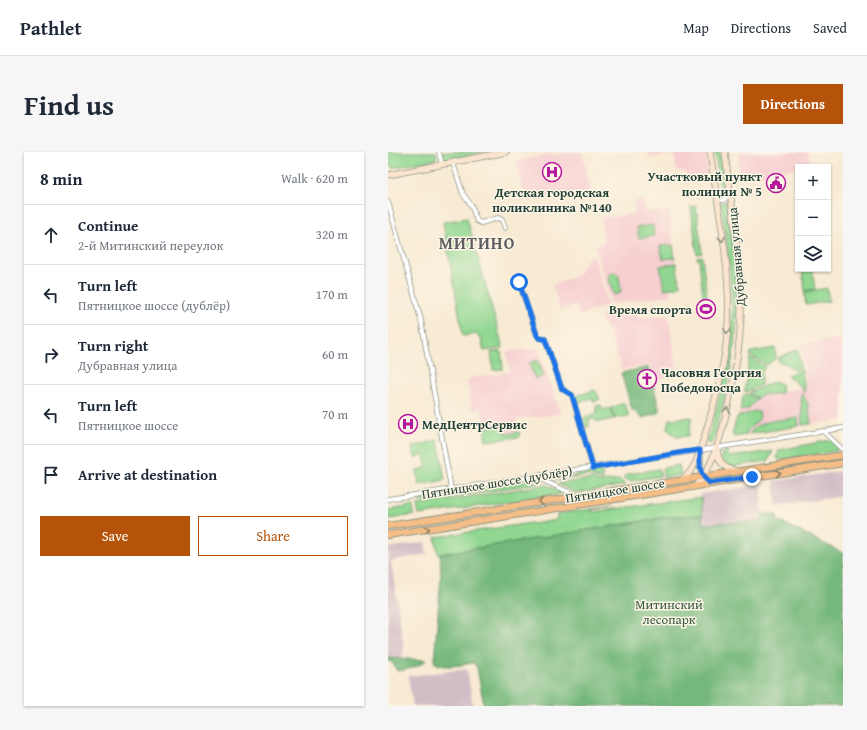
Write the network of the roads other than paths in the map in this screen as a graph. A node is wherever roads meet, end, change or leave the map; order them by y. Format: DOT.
graph roads {
  1 [pos="439,152"];
  2 [pos="506,152"];
  3 [pos="710,152"];
  4 [pos="725,152"];
  5 [pos="453,163"];
  6 [pos="442,165"];
  7 [pos="388,175"];
  8 [pos="730,193"];
  9 [pos="716,194"];
  10 [pos="388,202"];
  11 [pos="505,228"];
  12 [pos="519,282"];
  13 [pos="843,428"];
  14 [pos="823,431"];
  15 [pos="717,448"];
  16 [pos="700,450"];
  17 [pos="843,450"];
  18 [pos="843,455"];
  19 [pos="843,463"];
  20 [pos="593,468"];
  21 [pos="736,471"];
  22 [pos="532,476"];
  23 [pos="703,477"];
  24 [pos="683,479"];
  25 [pos="711,484"];
  26 [pos="694,486"];
  27 [pos="451,489"];
  28 [pos="579,496"];
  29 [pos="388,499"];
  30 [pos="388,526"];
  31 [pos="388,535"];
  1 -- 6 [label="street"];
  2 -- 5 [label="main road"];
  3 -- 9 [label="main road, Дубравная улица"];
  4 -- 8 [label="main road, Дубравная улица"];
  5 -- 6 [label="main road"];
  5 -- 11 [label="street"];
  6 -- 7 [label="main road"];
  8 -- 9 [label="street"];
  15 -- 8 [label="main road, Дубравная улица, one-way"];
  9 -- 16 [label="main road, Дубравная улица, one-way"];
  10 -- 27 [label="street"];
  12 -- 20 [label="street"];
  13 -- 14 [label="street, Пятницкое шоссе (дублёр)"];
  14 -- 15 [label="street, Пятницкое шоссе (дублёр)"];
  14 -- 17 [label="street"];
  15 -- 16 [label="street, Пятницкое шоссе (дублёр)"];
  15 -- 21 [label="main road"];
  15 -- 23 [label="main road, Дубравная улица"];
  16 -- 20 [label="street, Пятницкое шоссе (дублёр)"];
  16 -- 23 [label="main road, Дубравная улица"];
  16 -- 24 [label="main road, Дубравная улица"];
  18 -- 21 [label="main road, Пятницкое шоссе"];
  25 -- 19 [label="main road, Пятницкое шоссе, one-way"];
  20 -- 22 [label="street, Пятницкое шоссе (дублёр)"];
  21 -- 23 [label="main road, Пятницкое шоссе"];
  22 -- 27 [label="street, Пятницкое шоссе (дублёр)"];
  22 -- 28 [label="street"];
  23 -- 24 [label="main road, Пятницкое шоссе"];
  23 -- 25 [label="main road"];
  23 -- 26 [label="main road, Дубравная улица"];
  24 -- 28 [label="main road, Пятницкое шоссе"];
  25 -- 26 [label="main road, Пятницкое шоссе"];
  31 -- 26 [label="main road, Пятницкое шоссе, one-way"];
  27 -- 29 [label="street, Пятницкое шоссе (дублёр)"];
  28 -- 30 [label="main road, Пятницкое шоссе, one-way"];
}
